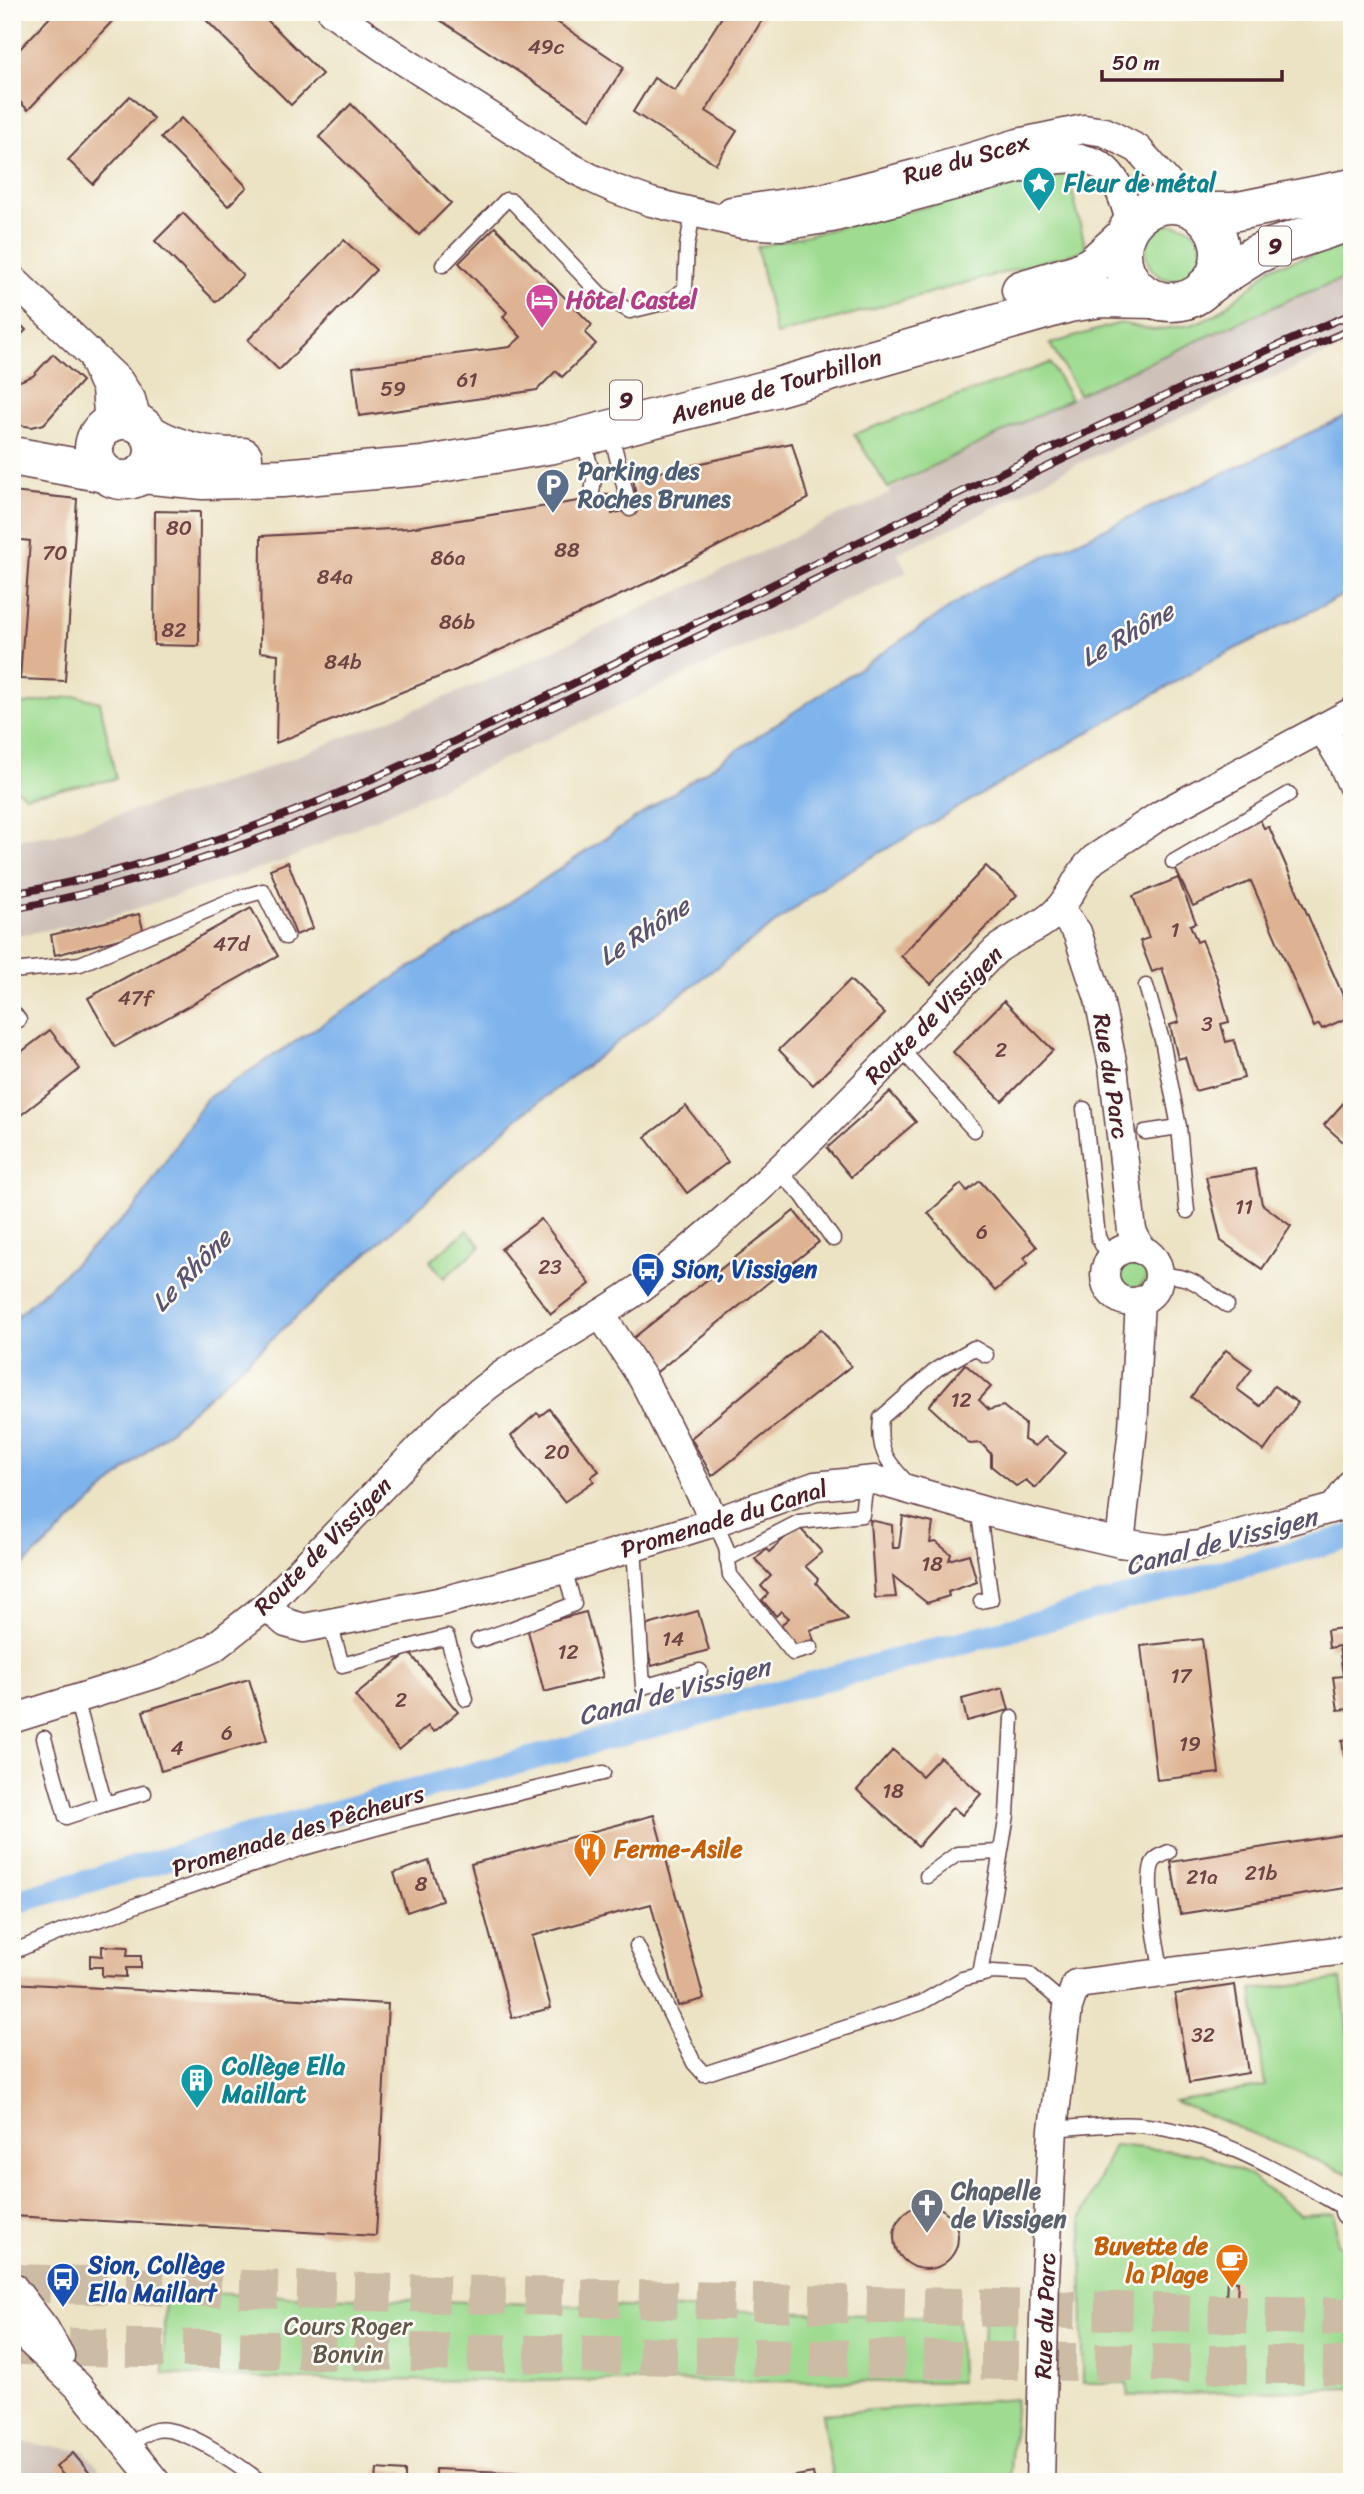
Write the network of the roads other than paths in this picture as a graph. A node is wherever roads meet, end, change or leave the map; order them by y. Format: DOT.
graph roads {
  1 [pos="332,12"];
  2 [pos="1352,188"];
  3 [pos="1195,210"];
  4 [pos="702,214"];
  5 [pos="1352,221"];
  6 [pos="1128,231"];
  7 [pos="443,265"];
  8 [pos="12,279"];
  9 [pos="1205,287"];
  10 [pos="1155,299"];
  11 [pos="124,429"];
  12 [pos="596,434"];
  13 [pos="12,444"];
  14 [pos="12,456"];
  15 [pos="124,473"];
  16 [pos="591,499"];
  17 [pos="630,509"];
  18 [pos="1352,712"];
  19 [pos="1322,728"];
  20 [pos="1352,785"];
  21 [pos="1289,794"];
  22 [pos="1173,862"];
  23 [pos="1059,909"];
  24 [pos="286,937"];
  25 [pos="12,971"];
  26 [pos="1146,986"];
  27 [pos="900,1048"];
  28 [pos="1084,1109"];
  29 [pos="1179,1127"];
  30 [pos="974,1130"];
  31 [pos="1145,1132"];
  32 [pos="778,1171"];
  33 [pos="1187,1212"];
  34 [pos="832,1239"];
  35 [pos="1128,1252"];
  36 [pos="1158,1276"];
  37 [pos="1140,1301"];
  38 [pos="1227,1306"];
  39 [pos="601,1315"];
  40 [pos="985,1355"];
  41 [pos="1352,1471"];
  42 [pos="866,1480"];
  43 [pos="914,1490"];
  44 [pos="1352,1503"];
  45 [pos="1323,1510"];
  46 [pos="983,1511"];
  47 [pos="715,1522"];
  48 [pos="1120,1543"];
  49 [pos="634,1547"];
  50 [pos="727,1559"];
  51 [pos="564,1568"];
  52 [pos="981,1601"];
  53 [pos="266,1606"];
  54 [pos="330,1624"];
  55 [pos="478,1640"];
  56 [pos="811,1648"];
  57 [pos="700,1671"];
  58 [pos="76,1699"];
  59 [pos="466,1699"];
  60 [pos="1012,1718"];
  61 [pos="12,1719"];
  62 [pos="44,1738"];
  63 [pos="603,1773"];
  64 [pos="144,1793"];
  65 [pos="105,1804"];
  66 [pos="1000,1852"];
  67 [pos="1169,1852"];
  68 [pos="927,1876"];
  69 [pos="637,1946"];
  70 [pos="1352,1949"];
  71 [pos="12,1952"];
  72 [pos="1162,1973"];
  73 [pos="979,1975"];
  74 [pos="1072,1995"];
  75 [pos="1054,2129"];
  76 [pos="1350,2212"];
  77 [pos="12,2286"];
  78 [pos="12,2324"];
  79 [pos="78,2386"];
  80 [pos="128,2446"];
  81 [pos="156,2482"];
  82 [pos="261,2482"];
  83 [pos="1040,2482"];
  1 -- 4 [label="street, Rue du Scex"];
  2 -- 3 [label="main road, 9"];
  3 -- 4 [label="street, Rue du Scex"];
  3 -- 6 [label="main road"];
  3 -- 9 [label="main road"];
  4 -- 6 [label="street, Rue du Scex"];
  4 -- 7 [label="lane"];
  5 -- 9 [label="main road, 9"];
  6 -- 10 [label="main road"];
  6 -- 11 [label="main road, Avenue de Tourbillon / 9"];
  8 -- 11 [label="street"];
  9 -- 10 [label="main road"];
  10 -- 12 [label="main road, Avenue de Tourbillon / 9"];
  11 -- 13 [label="main road"];
  11 -- 15 [label="main road"];
  11 -- 15 [label="main road"];
  12 -- 15 [label="main road, Avenue de Tourbillon / 9"];
  12 -- 16 [label="lane"];
  12 -- 17 [label="lane"];
  14 -- 15 [label="main road, Avenue de Tourbillon / 9"];
  18 -- 19 [label="street, Route de Vissigen"];
  19 -- 20 [label="street"];
  19 -- 23 [label="street, Route de Vissigen"];
  21 -- 22 [label="lane"];
  23 -- 27 [label="street, Route de Vissigen"];
  23 -- 35 [label="street, Rue du Parc"];
  24 -- 25 [label="lane"];
  26 -- 29 [label="lane"];
  27 -- 30 [label="lane"];
  27 -- 32 [label="street, Route de Vissigen"];
  28 -- 35 [label="lane"];
  29 -- 31 [label="lane"];
  29 -- 33 [label="lane"];
  32 -- 34 [label="lane"];
  32 -- 39 [label="street, Route de Vissigen"];
  35 -- 36 [label="street, Rue du Parc"];
  35 -- 37 [label="street"];
  36 -- 37 [label="street"];
  36 -- 38 [label="lane"];
  37 -- 48 [label="street"];
  39 -- 47 [label="street"];
  39 -- 53 [label="street, Route de Vissigen"];
  40 -- 43 [label="lane"];
  41 -- 45 [label="lane"];
  42 -- 43 [label="street, Promenade du Canal"];
  42 -- 47 [label="street, Promenade du Canal"];
  42 -- 50 [label="lane"];
  43 -- 46 [label="street, Promenade du Canal"];
  44 -- 45 [label="street, Promenade du Canal"];
  45 -- 48 [label="street, Promenade du Canal"];
  46 -- 48 [label="street, Promenade du Canal"];
  46 -- 52 [label="lane"];
  47 -- 49 [label="street, Promenade du Canal"];
  47 -- 50 [label="lane"];
  49 -- 51 [label="street, Promenade du Canal"];
  49 -- 57 [label="lane"];
  50 -- 56 [label="lane"];
  51 -- 54 [label="street, Promenade du Canal"];
  51 -- 55 [label="lane"];
  53 -- 54 [label="street, Promenade du Canal"];
  53 -- 58 [label="street, Route de Vissigen"];
  54 -- 59 [label="lane"];
  58 -- 61 [label="street, Route de Vissigen"];
  58 -- 65 [label="lane"];
  60 -- 66 [label="lane"];
  62 -- 65 [label="lane"];
  63 -- 71 [label="lane, Promenade des Pêcheurs"];
  64 -- 65 [label="lane"];
  66 -- 68 [label="lane"];
  66 -- 73 [label="lane"];
  67 -- 72 [label="lane"];
  69 -- 73 [label="lane"];
  70 -- 72 [label="street"];
  72 -- 74 [label="street"];
  73 -- 74 [label="lane"];
  74 -- 75 [label="street, Rue du Parc"];
  75 -- 76 [label="lane"];
  75 -- 83 [label="street, Rue du Parc"];
  77 -- 79 [label="street"];
  78 -- 79 [label="street"];
  79 -- 80 [label="street"];
  80 -- 81 [label="street"];
  80 -- 82 [label="lane"];
}
